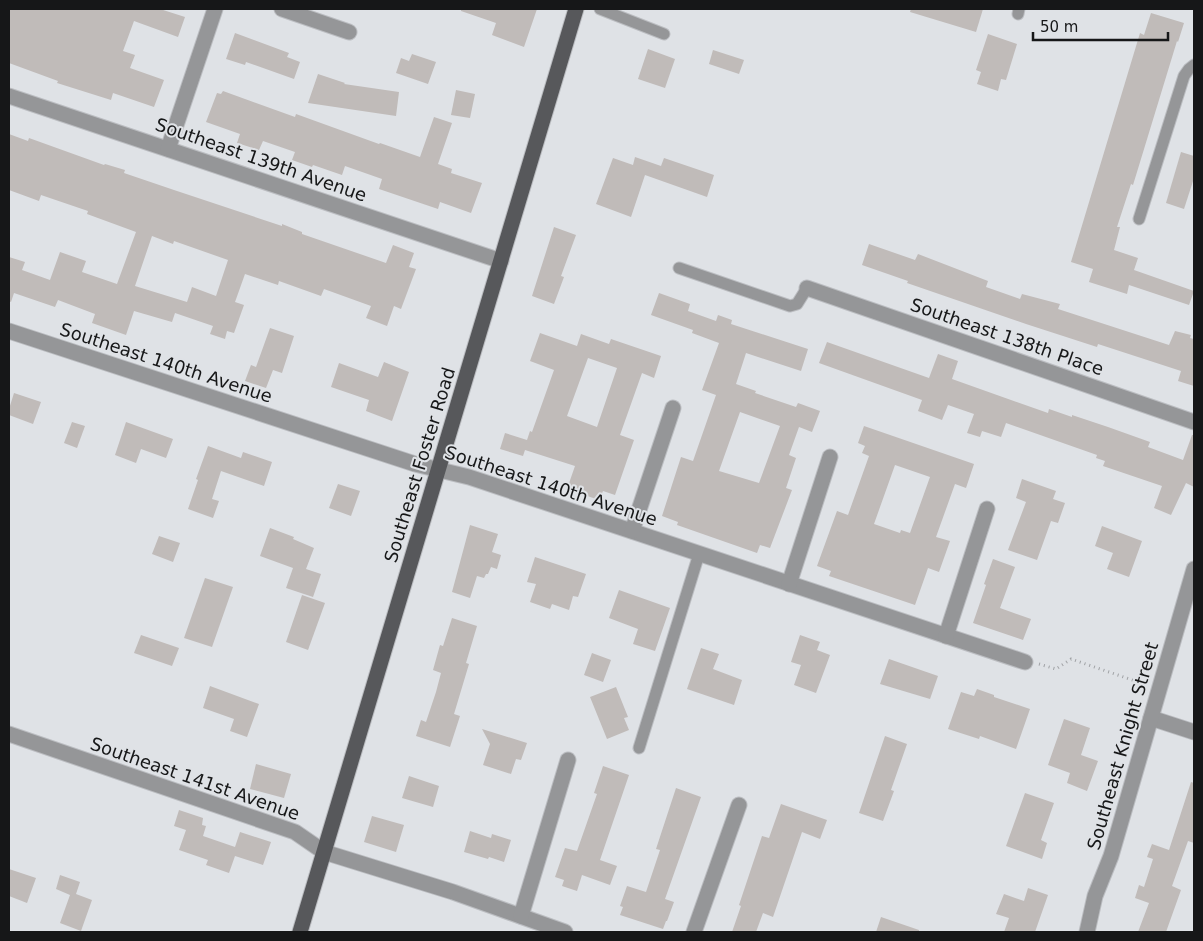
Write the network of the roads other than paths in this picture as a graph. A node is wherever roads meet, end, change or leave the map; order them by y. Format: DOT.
graph roads {
  1 [pos="215,9"];
  2 [pos="282,9"];
  3 [pos="576,9"];
  4 [pos="600,9"];
  5 [pos="349,32"];
  6 [pos="664,34"];
  7 [pos="1194,65"];
  8 [pos="9,96"];
  9 [pos="168,149"];
  10 [pos="1139,219"];
  11 [pos="500,261"];
  12 [pos="679,268"];
  13 [pos="807,288"];
  14 [pos="9,331"];
  15 [pos="673,408"];
  16 [pos="1194,422"];
  17 [pos="830,456"];
  18 [pos="439,470"];
  19 [pos="987,509"];
  20 [pos="632,531"];
  21 [pos="699,554"];
  22 [pos="1194,569"];
  23 [pos="789,584"];
  24 [pos="946,636"];
  25 [pos="1025,662"];
  26 [pos="1151,718"];
  27 [pos="1194,732"];
  28 [pos="9,734"];
  29 [pos="639,748"];
  30 [pos="568,760"];
  31 [pos="739,805"];
  32 [pos="324,852"];
  33 [pos="521,916"];
  34 [pos="300,932"];
  35 [pos="565,932"];
  36 [pos="694,932"];
  37 [pos="1087,932"];
  1 -- 9 [label="street"];
  2 -- 5 [label="street"];
  3 -- 11 [label="main road, Southeast Foster Road"];
  4 -- 6 [label="lane"];
  7 -- 10 [label="lane"];
  8 -- 9 [label="street, Southeast 139th Avenue"];
  9 -- 11 [label="street, Southeast 139th Avenue"];
  11 -- 18 [label="main road, Southeast Foster Road"];
  12 -- 13 [label="lane"];
  13 -- 16 [label="street, Southeast 138th Place"];
  14 -- 18 [label="street, Southeast 140th Avenue"];
  15 -- 20 [label="street"];
  17 -- 23 [label="street"];
  18 -- 20 [label="street, Southeast 140th Avenue"];
  18 -- 32 [label="main road, Southeast Foster Road"];
  19 -- 24 [label="street"];
  20 -- 21 [label="street, Southeast 140th Avenue"];
  21 -- 23 [label="street, Southeast 140th Avenue"];
  21 -- 29 [label="lane"];
  22 -- 26 [label="street, Southeast Knight Street"];
  23 -- 24 [label="street, Southeast 140th Avenue"];
  24 -- 25 [label="street, Southeast 140th Avenue"];
  26 -- 27 [label="street"];
  26 -- 37 [label="street, Southeast Knight Street"];
  28 -- 32 [label="street, Southeast 141st Avenue"];
  30 -- 33 [label="street"];
  31 -- 36 [label="street"];
  32 -- 33 [label="street, Southeast 141st Avenue"];
  32 -- 34 [label="main road, Southeast Foster Road"];
  33 -- 35 [label="street, Southeast 141st Avenue"];
}
